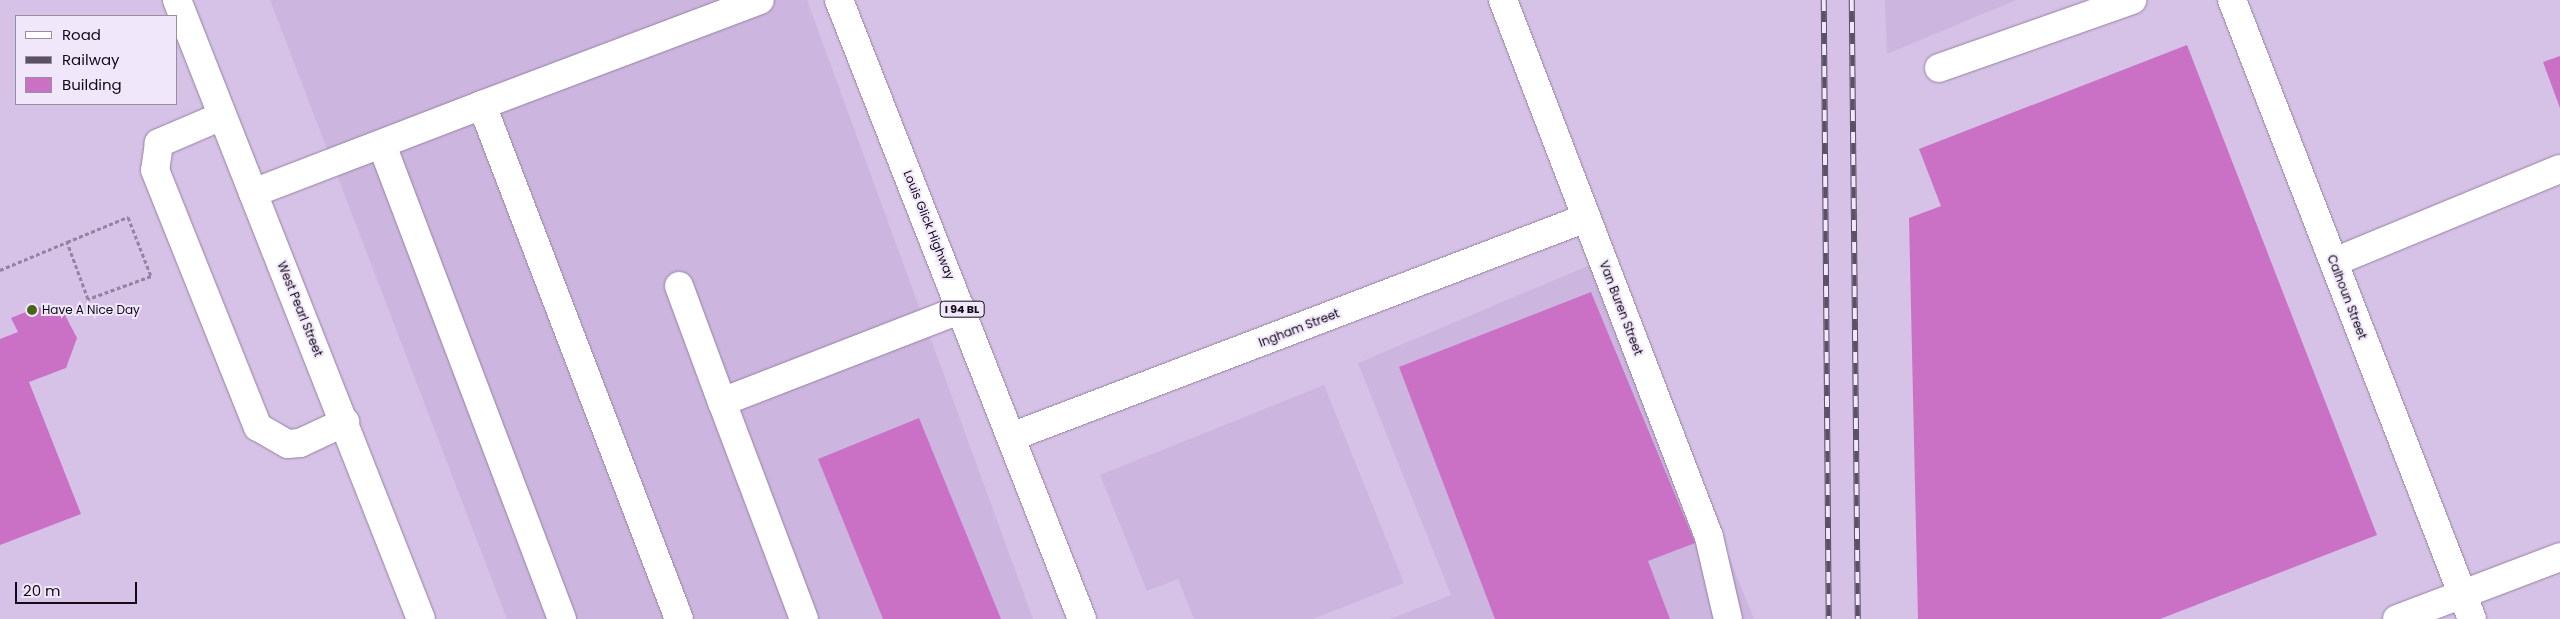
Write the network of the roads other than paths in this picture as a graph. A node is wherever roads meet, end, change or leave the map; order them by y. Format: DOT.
graph roads {
  1 [pos="177,0"];
  2 [pos="760,0"];
  3 [pos="839,0"];
  4 [pos="1503,0"];
  5 [pos="2132,0"];
  6 [pos="2232,0"];
  7 [pos="1938,68"];
  8 [pos="482,105"];
  9 [pos="222,116"];
  10 [pos="382,145"];
  11 [pos="2560,170"];
  12 [pos="254,193"];
  13 [pos="1586,218"];
  14 [pos="2334,262"];
  15 [pos="678,286"];
  16 [pos="962,309"];
  17 [pos="722,402"];
  18 [pos="344,422"];
  19 [pos="1011,437"];
  20 [pos="2560,557"];
  21 [pos="2468,607"];
  22 [pos="421,619"];
  23 [pos="562,619"];
  24 [pos="679,619"];
  25 [pos="804,619"];
  26 [pos="1082,619"];
  27 [pos="1728,619"];
  28 [pos="2398,619"];
  1 -- 9 [label="street, West Pearl Street"];
  2 -- 8 [label="street"];
  3 -- 16 [label="street, Louis Glick Highway / I 94 BL"];
  4 -- 13 [label="street, Van Buren Street"];
  5 -- 7 [label="street"];
  6 -- 14 [label="street, Calhoun Street"];
  8 -- 10 [label="street"];
  8 -- 24 [label="street"];
  9 -- 12 [label="street, West Pearl Street"];
  9 -- 18 [label="street"];
  10 -- 12 [label="street"];
  10 -- 23 [label="street"];
  11 -- 14 [label="street"];
  12 -- 18 [label="street, West Pearl Street"];
  13 -- 19 [label="street, Ingham Street"];
  13 -- 27 [label="street, Van Buren Street"];
  14 -- 21 [label="street, Calhoun Street"];
  15 -- 17 [label="street"];
  16 -- 17 [label="street"];
  16 -- 19 [label="street, Louis Glick Highway / I 94 BL"];
  17 -- 25 [label="street"];
  18 -- 22 [label="street, West Pearl Street"];
  19 -- 26 [label="street, Louis Glick Highway / I 94 BL"];
  20 -- 21 [label="street"];
  21 -- 28 [label="street"];
}
